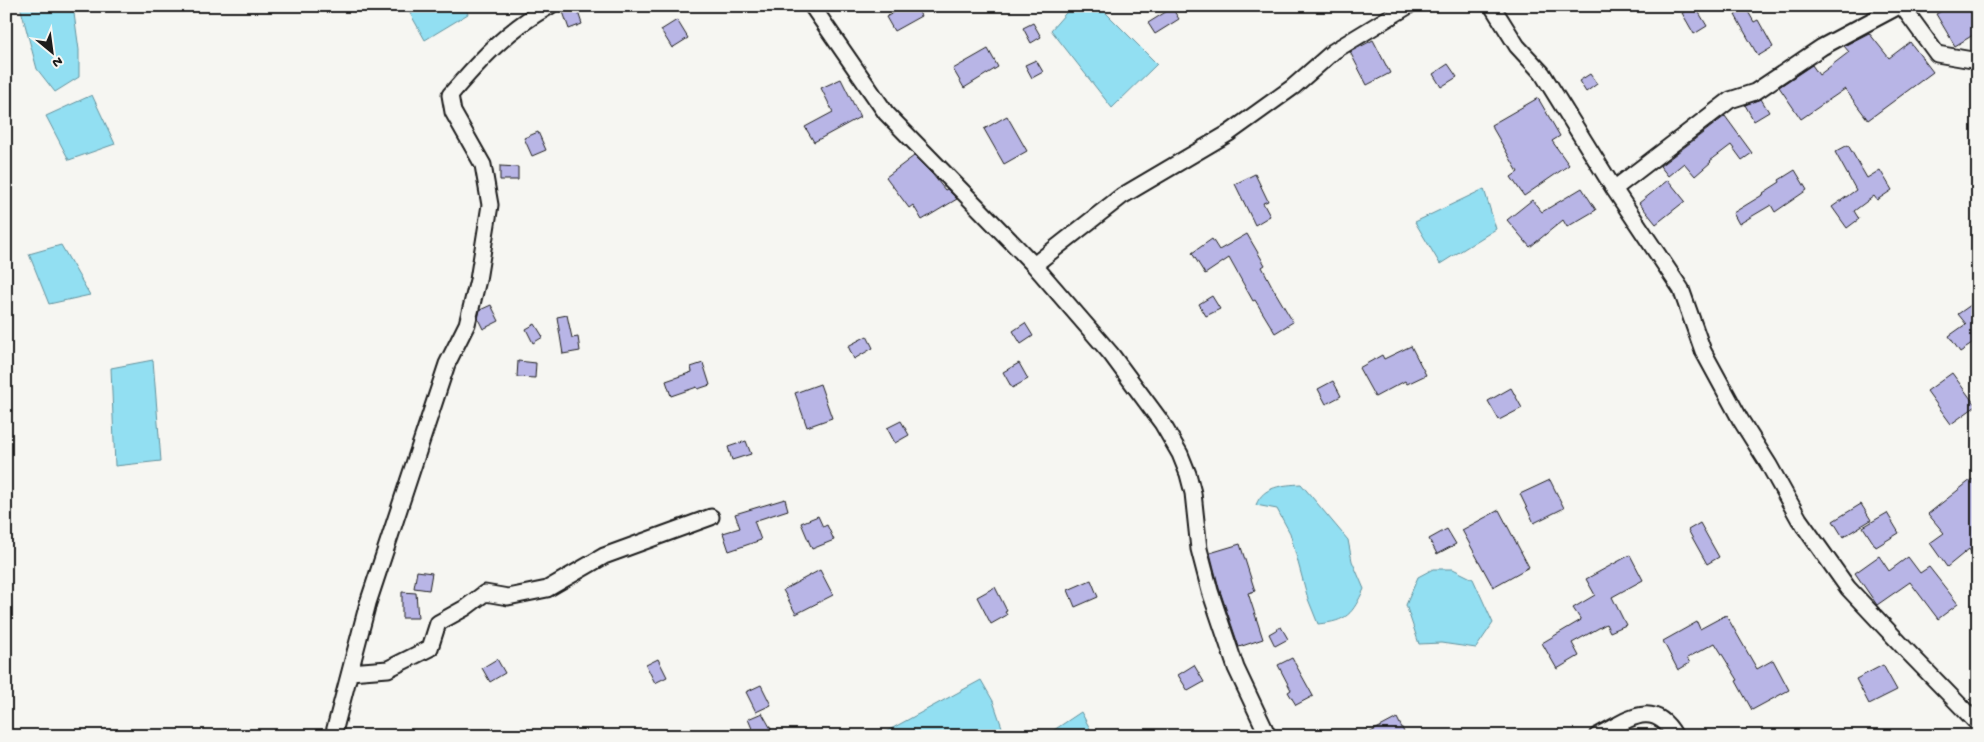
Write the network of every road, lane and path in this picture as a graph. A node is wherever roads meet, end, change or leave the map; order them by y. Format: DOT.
graph roads {
  1 [pos="550,6"];
  2 [pos="812,6"];
  3 [pos="1408,6"];
  4 [pos="1492,6"];
  5 [pos="1901,6"];
  6 [pos="1978,60"];
  7 [pos="1614,189"];
  8 [pos="1034,265"];
  9 [pos="711,517"];
  10 [pos="350,672"];
  11 [pos="1978,724"];
  12 [pos="333,736"];
  13 [pos="1268,736"];
  14 [pos="1597,736"];
  15 [pos="1674,736"];
  1 -- 10 [label="street"];
  2 -- 8 [label="street"];
  3 -- 8 [label="street"];
  4 -- 7 [label="street"];
  5 -- 6 [label="street"];
  5 -- 7 [label="street"];
  7 -- 11 [label="street"];
  8 -- 13 [label="street"];
  9 -- 10 [label="street"];
  10 -- 12 [label="street"];
  14 -- 15 [label="street"];
}
